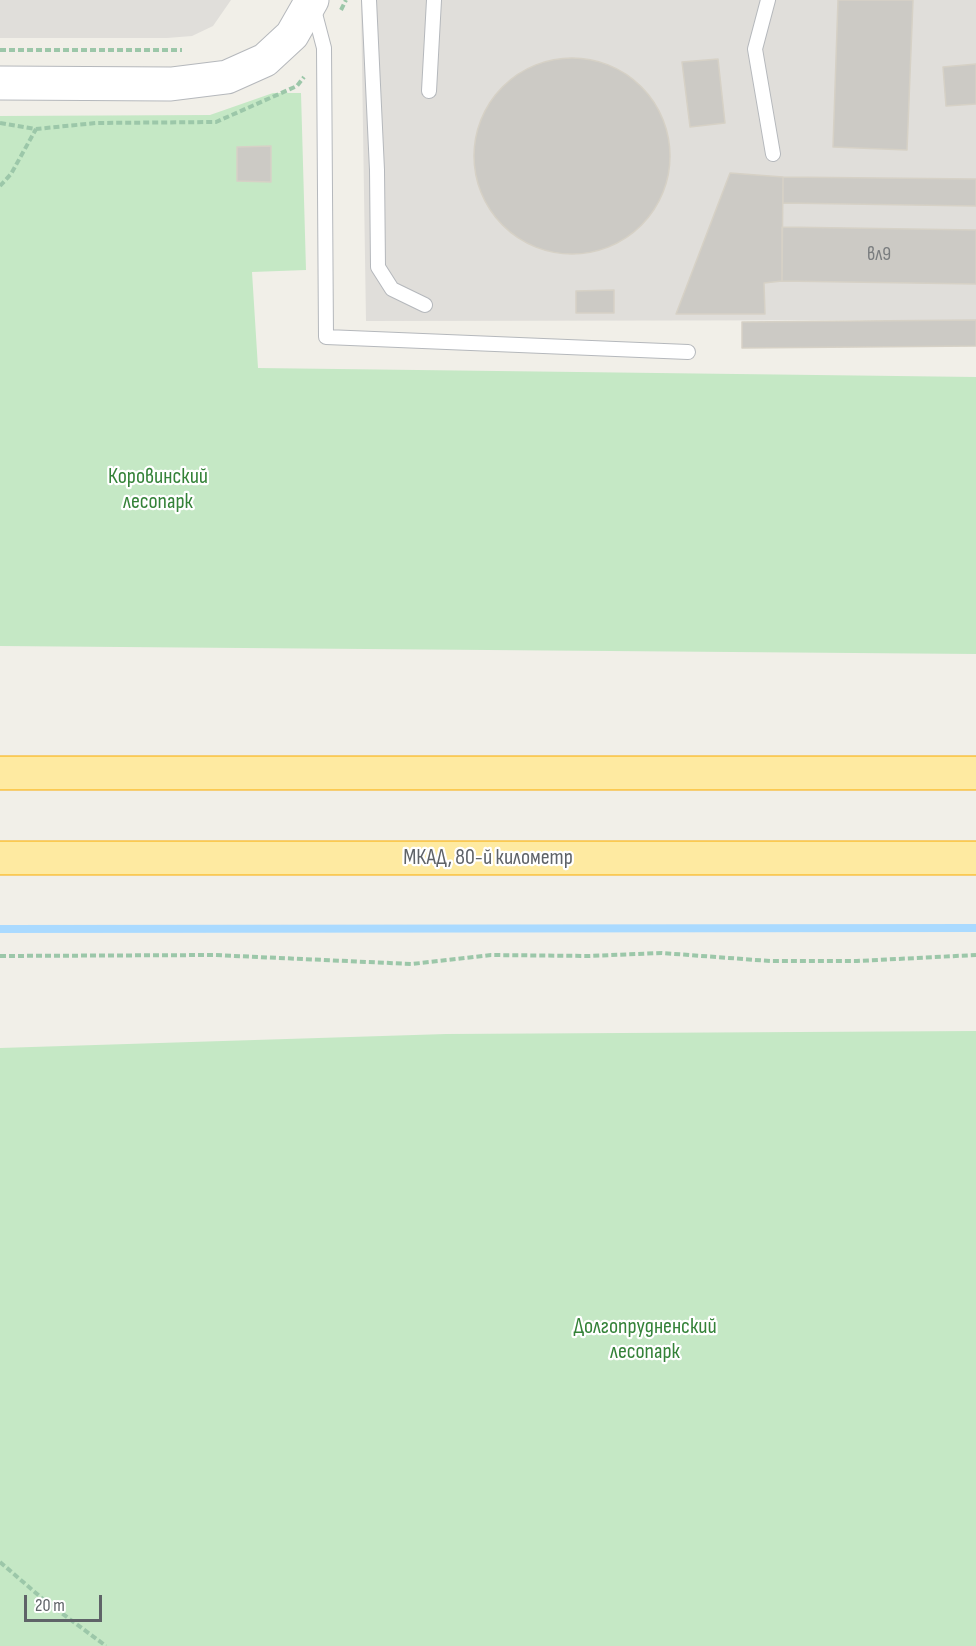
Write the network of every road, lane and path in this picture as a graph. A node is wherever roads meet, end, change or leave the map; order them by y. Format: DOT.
graph roads {
  1 [pos="312,0"];
  2 [pos="369,0"];
  3 [pos="434,0"];
  4 [pos="768,0"];
  5 [pos="0,50"];
  6 [pos="182,50"];
  7 [pos="0,83"];
  8 [pos="429,91"];
  9 [pos="0,123"];
  10 [pos="773,154"];
  11 [pos="0,186"];
  12 [pos="425,305"];
  13 [pos="688,352"];
  14 [pos="0,773"];
  15 [pos="976,773"];
  16 [pos="0,858"];
  17 [pos="976,858"];
  18 [pos="976,955"];
  19 [pos="0,956"];
  20 [pos="0,1562"];
  21 [pos="106,1646"];
  1 -- 7 [label="street"];
  1 -- 13 [label="lane"];
  2 -- 12 [label="lane"];
  3 -- 8 [label="lane"];
  4 -- 10 [label="lane"];
  5 -- 6 [label="path"];
  9 -- 11 [label="path"];
  14 -- 15 [label="highway"];
  16 -- 17 [label="highway, МКАД, 80-й километр"];
  18 -- 19 [label="path"];
  20 -- 21 [label="path"];
}
